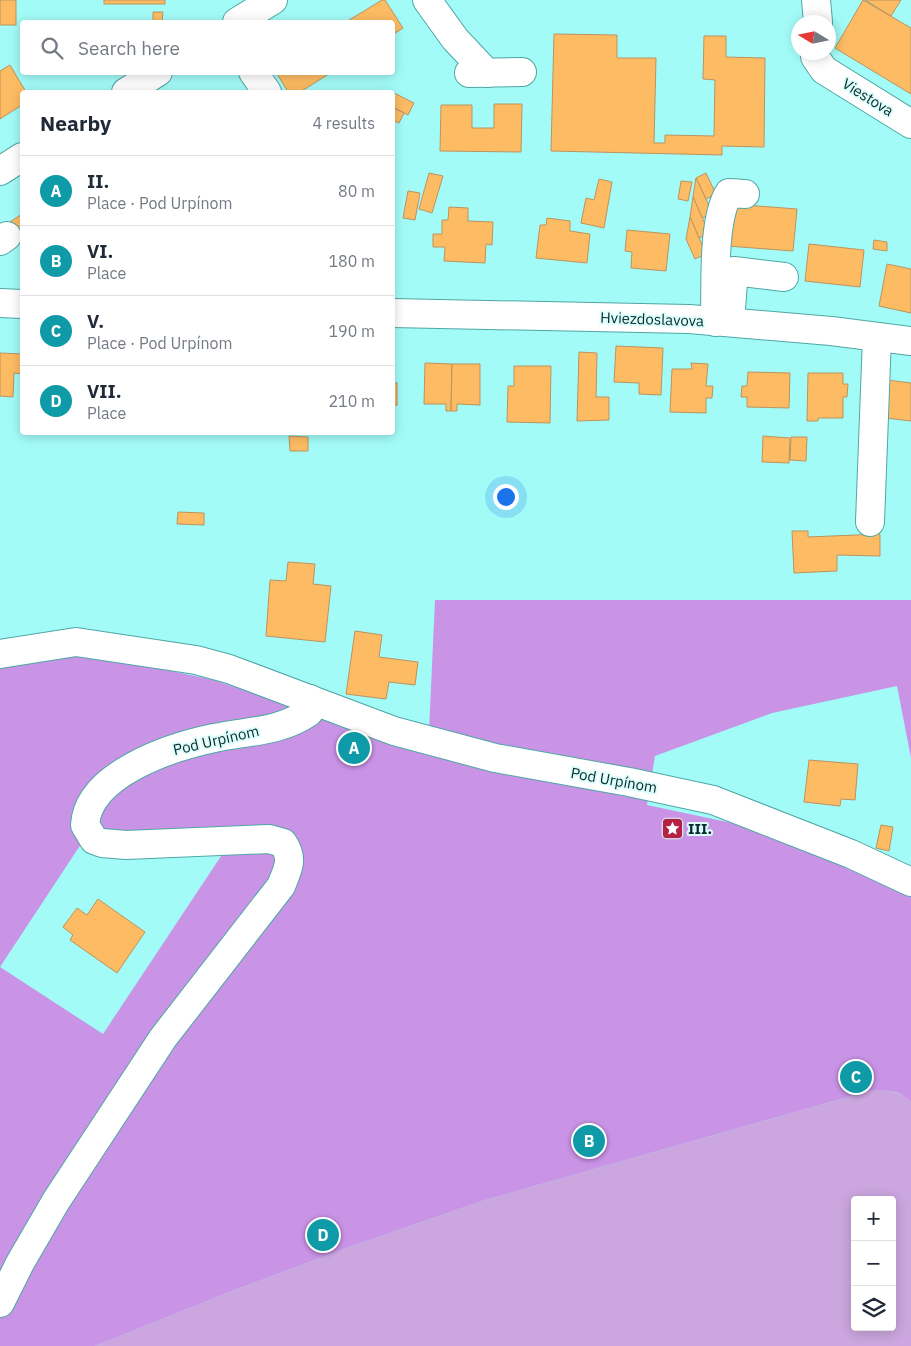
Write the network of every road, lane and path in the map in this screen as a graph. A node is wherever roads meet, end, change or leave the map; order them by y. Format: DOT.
graph roads {
  1 [pos="273,0"];
  2 [pos="427,0"];
  3 [pos="816,0"];
  4 [pos="817,15"];
  5 [pos="241,20"];
  6 [pos="820,62"];
  7 [pos="522,72"];
  8 [pos="153,75"];
  9 [pos="255,75"];
  10 [pos="129,90"];
  11 [pos="266,90"];
  12 [pos="911,124"];
  13 [pos="20,158"];
  14 [pos="0,171"];
  15 [pos="745,194"];
  16 [pos="784,277"];
  17 [pos="0,303"];
  18 [pos="20,304"];
  19 [pos="395,313"];
  20 [pos="722,322"];
  21 [pos="878,337"];
  22 [pos="911,342"];
  23 [pos="870,522"];
  24 [pos="0,654"];
  25 [pos="310,699"];
  26 [pos="911,882"];
  27 [pos="0,1303"];
  1 -- 5 [label="street"];
  2 -- 7 [label="street"];
  3 -- 4 [label="street"];
  6 -- 12 [label="street, Viestova"];
  8 -- 10 [label="street"];
  9 -- 11 [label="street"];
  13 -- 14 [label="street"];
  15 -- 20 [label="street"];
  16 -- 20 [label="street"];
  17 -- 18 [label="street"];
  19 -- 20 [label="street, Hviezdoslavova"];
  20 -- 21 [label="street, Hviezdoslavova"];
  21 -- 22 [label="street, Hviezdoslavova"];
  21 -- 23 [label="street"];
  24 -- 25 [label="street, Pod Urpínom"];
  25 -- 26 [label="street, Pod Urpínom"];
  25 -- 27 [label="street, Pod Urpínom"];
}
